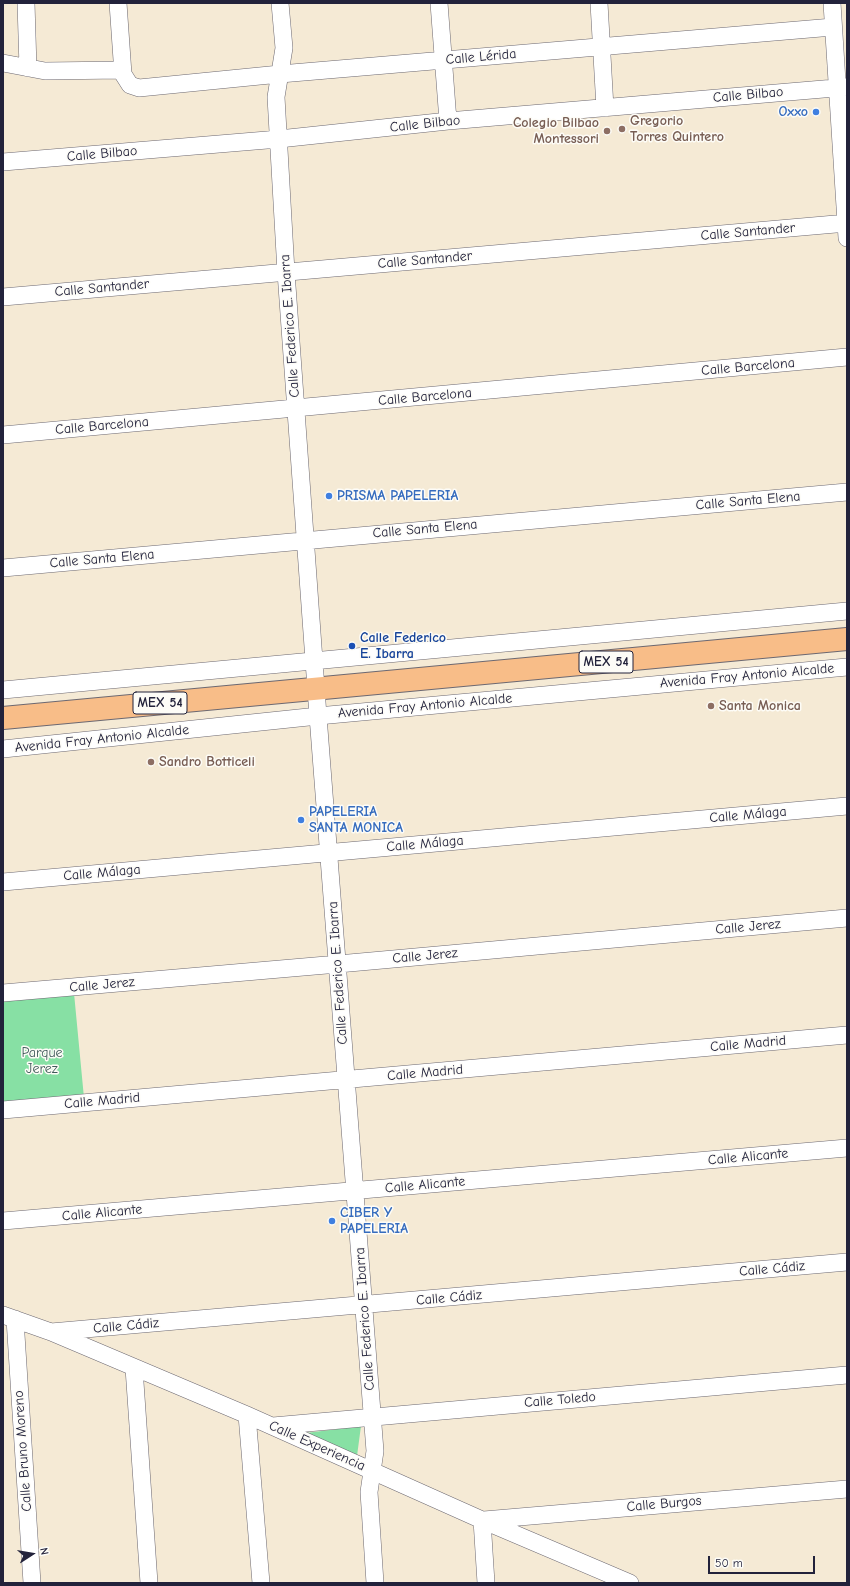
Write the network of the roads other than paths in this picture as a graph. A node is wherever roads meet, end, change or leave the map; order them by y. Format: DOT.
graph roads {
  1 [pos="26,3"];
  2 [pos="118,3"];
  3 [pos="280,3"];
  4 [pos="439,3"];
  5 [pos="600,3"];
  6 [pos="832,3"];
  7 [pos="833,27"];
  8 [pos="603,46"];
  9 [pos="444,60"];
  10 [pos="3,63"];
  11 [pos="28,68"];
  12 [pos="122,70"];
  13 [pos="280,74"];
  14 [pos="842,87"];
  15 [pos="605,108"];
  16 [pos="448,121"];
  17 [pos="279,139"];
  18 [pos="3,162"];
  19 [pos="847,228"];
  20 [pos="286,272"];
  21 [pos="3,297"];
  22 [pos="847,357"];
  23 [pos="296,409"];
  24 [pos="3,435"];
  25 [pos="847,492"];
  26 [pos="305,540"];
  27 [pos="3,568"];
  28 [pos="847,611"];
  29 [pos="847,639"];
  30 [pos="314,661"];
  31 [pos="847,667"];
  32 [pos="316,689"];
  33 [pos="3,690"];
  34 [pos="318,716"];
  35 [pos="3,718"];
  36 [pos="3,749"];
  37 [pos="847,806"];
  38 [pos="329,853"];
  39 [pos="3,882"];
  40 [pos="847,918"];
  41 [pos="338,964"];
  42 [pos="3,993"];
  43 [pos="847,1035"];
  44 [pos="346,1080"];
  45 [pos="3,1110"];
  46 [pos="847,1148"];
  47 [pos="355,1191"];
  48 [pos="3,1221"];
  49 [pos="847,1262"];
  50 [pos="364,1305"];
  51 [pos="9,1317"];
  52 [pos="51,1332"];
  53 [pos="134,1368"];
  54 [pos="847,1374"];
  55 [pos="247,1415"];
  56 [pos="373,1417"];
  57 [pos="272,1426"];
  58 [pos="372,1471"];
  59 [pos="847,1489"];
  60 [pos="482,1520"];
  61 [pos="599,1576"];
  62 [pos="32,1583"];
  63 [pos="149,1583"];
  64 [pos="261,1583"];
  65 [pos="375,1583"];
  66 [pos="486,1583"];
  67 [pos="630,1583"];
  1 -- 11 [label="street"];
  2 -- 12 [label="street"];
  3 -- 13 [label="street, Calle Federico E. Ibarra"];
  4 -- 9 [label="street"];
  5 -- 8 [label="street"];
  6 -- 7 [label="street"];
  7 -- 8 [label="street, Calle Lérida"];
  7 -- 14 [label="street"];
  8 -- 9 [label="street, Calle Lérida"];
  8 -- 15 [label="street"];
  9 -- 13 [label="street, Calle Lérida"];
  9 -- 16 [label="street"];
  10 -- 11 [label="street"];
  11 -- 12 [label="street"];
  12 -- 13 [label="street, Calle Lérida"];
  13 -- 17 [label="street, Calle Federico E. Ibarra"];
  14 -- 15 [label="street, Calle Bilbao"];
  14 -- 19 [label="street"];
  15 -- 16 [label="street, Calle Bilbao"];
  16 -- 17 [label="street, Calle Bilbao"];
  17 -- 18 [label="street, Calle Bilbao"];
  17 -- 20 [label="street, Calle Federico E. Ibarra"];
  19 -- 20 [label="street, Calle Santander"];
  20 -- 21 [label="street, Calle Santander"];
  20 -- 23 [label="street, Calle Federico E. Ibarra"];
  22 -- 23 [label="street, Calle Barcelona"];
  23 -- 24 [label="street, Calle Barcelona"];
  23 -- 26 [label="street, Calle Federico E. Ibarra"];
  25 -- 26 [label="street, Calle Santa Elena"];
  26 -- 27 [label="street, Calle Santa Elena"];
  26 -- 30 [label="street, Calle Federico E. Ibarra"];
  28 -- 30 [label="street"];
  29 -- 32 [label="main road, Avenida Fray Antonio Alcalde / MEX 54"];
  30 -- 32 [label="street, Calle Federico E. Ibarra"];
  30 -- 33 [label="street"];
  31 -- 34 [label="street, Avenida Fray Antonio Alcalde"];
  32 -- 34 [label="street, Calle Federico E. Ibarra"];
  32 -- 35 [label="main road, Avenida Fray Antonio Alcalde / MEX 54"];
  34 -- 36 [label="street, Avenida Fray Antonio Alcalde"];
  34 -- 38 [label="street, Calle Federico E. Ibarra"];
  37 -- 38 [label="street, Calle Málaga"];
  38 -- 39 [label="street, Calle Málaga"];
  38 -- 41 [label="street, Calle Federico E. Ibarra"];
  40 -- 41 [label="street, Calle Jerez"];
  41 -- 42 [label="street, Calle Jerez"];
  41 -- 44 [label="street, Calle Federico E. Ibarra"];
  43 -- 44 [label="street, Calle Madrid"];
  44 -- 45 [label="street, Calle Madrid"];
  44 -- 47 [label="street, Calle Federico E. Ibarra"];
  46 -- 47 [label="street, Calle Alicante"];
  47 -- 48 [label="street, Calle Alicante"];
  47 -- 50 [label="street, Calle Federico E. Ibarra"];
  49 -- 50 [label="street, Calle Cádiz"];
  50 -- 52 [label="street, Calle Cádiz"];
  50 -- 56 [label="street, Calle Federico E. Ibarra"];
  51 -- 52 [label="street, Calle Experiencia"];
  51 -- 62 [label="street, Calle Bruno Moreno"];
  52 -- 53 [label="street, Calle Experiencia"];
  53 -- 55 [label="street, Calle Experiencia"];
  53 -- 63 [label="street"];
  54 -- 56 [label="street, Calle Toledo"];
  55 -- 57 [label="street, Calle Experiencia"];
  55 -- 64 [label="street"];
  56 -- 57 [label="street, Calle Toledo"];
  56 -- 58 [label="street, Calle Federico E. Ibarra"];
  57 -- 58 [label="street, Calle Experiencia"];
  58 -- 60 [label="street, Calle Experiencia"];
  58 -- 65 [label="street, Calle Federico E. Ibarra"];
  59 -- 60 [label="street, Calle Burgos"];
  60 -- 61 [label="street, Calle Experiencia"];
  60 -- 66 [label="street"];
  61 -- 67 [label="street, Calle Experiencia"];
}
